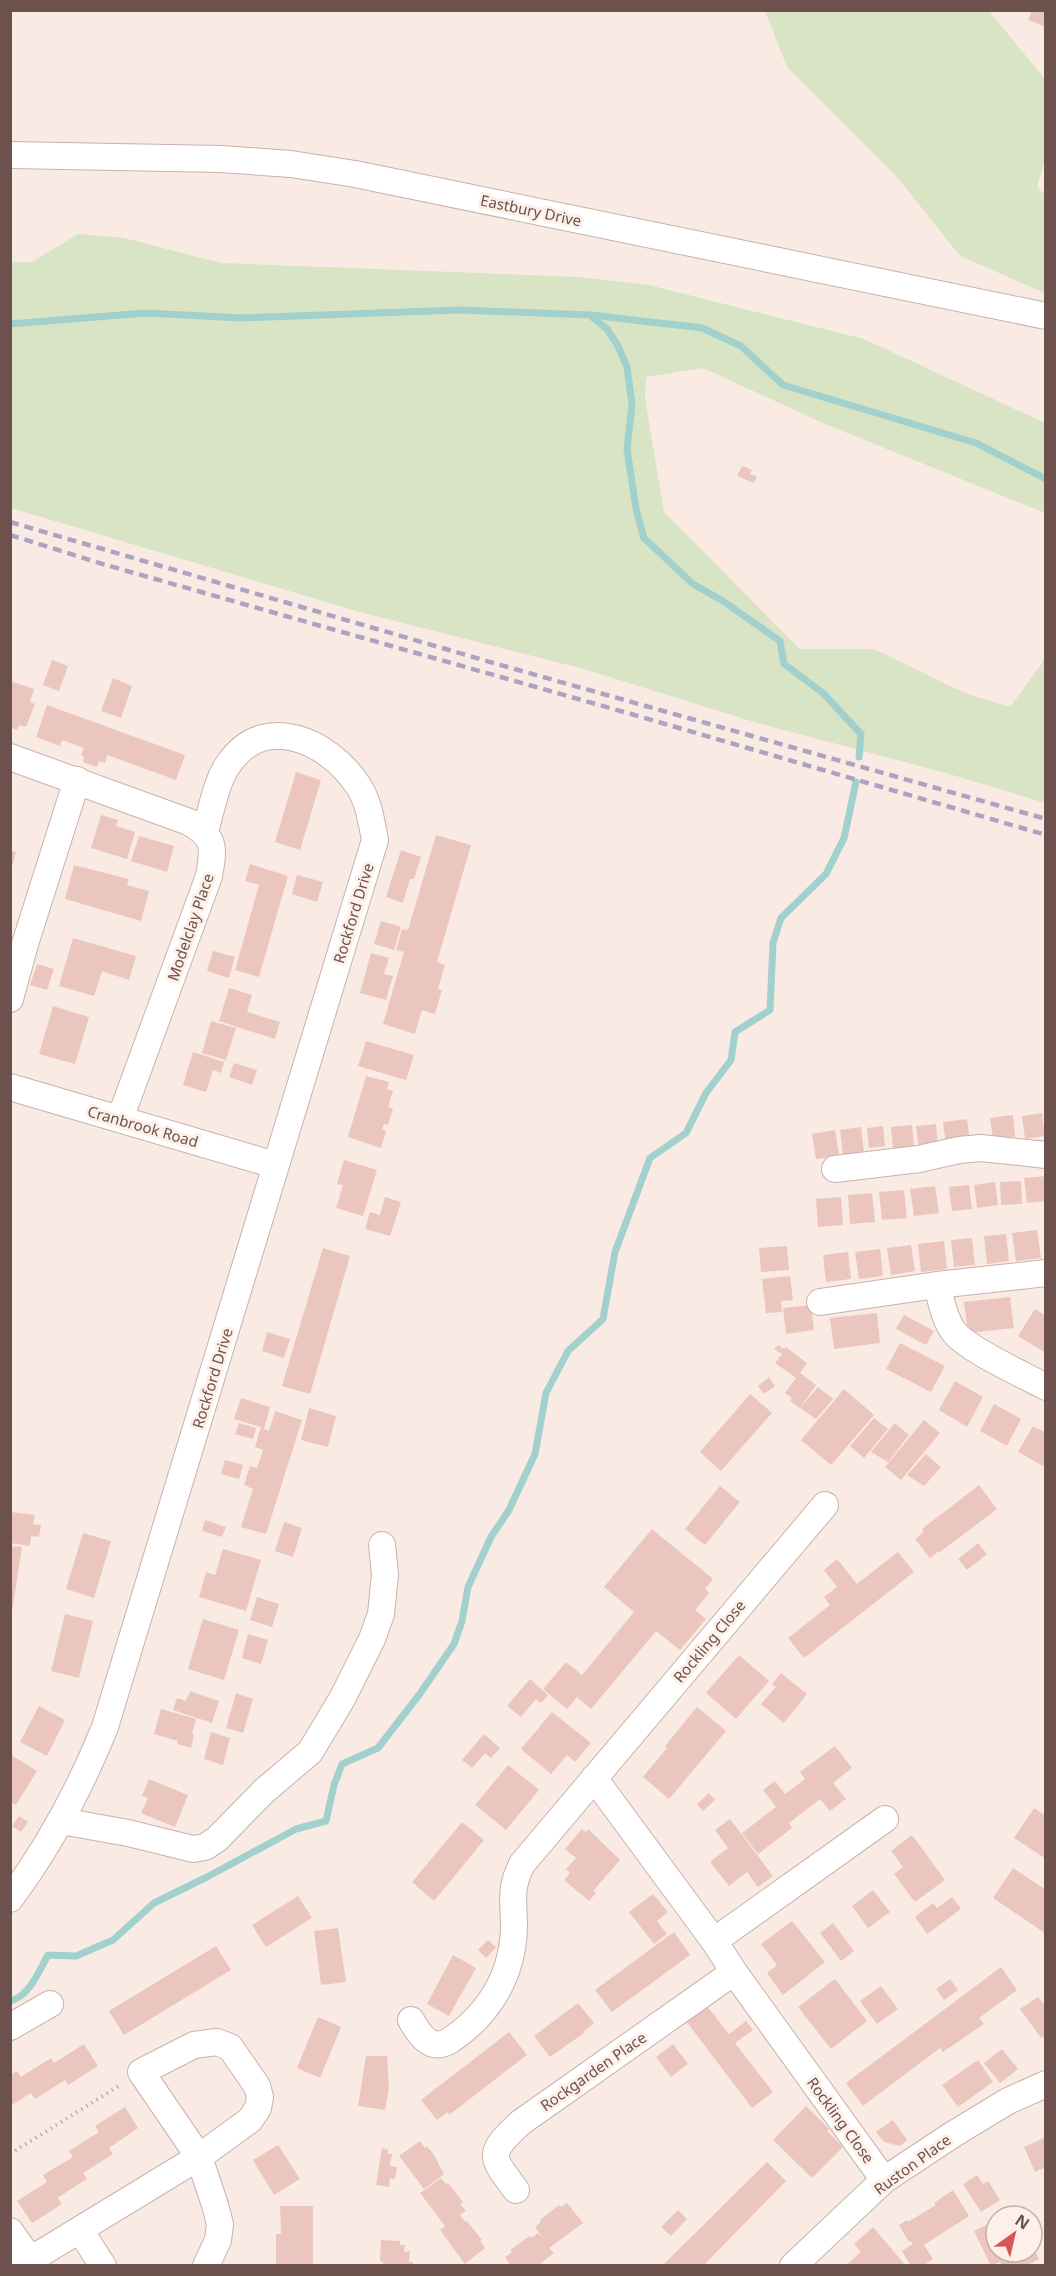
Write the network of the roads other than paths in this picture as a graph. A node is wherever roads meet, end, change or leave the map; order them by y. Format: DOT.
graph roads {
  1 [pos="10,155"];
  2 [pos="1046,316"];
  3 [pos="10,757"];
  4 [pos="76,780"];
  5 [pos="205,831"];
  6 [pos="18,942"];
  7 [pos="10,999"];
  8 [pos="10,1087"];
  9 [pos="120,1119"];
  10 [pos="1046,1155"];
  11 [pos="275,1165"];
  12 [pos="835,1169"];
  13 [pos="1046,1273"];
  14 [pos="937,1285"];
  15 [pos="820,1302"];
  16 [pos="1046,1387"];
  17 [pos="825,1505"];
  18 [pos="382,1545"];
  19 [pos="594,1778"];
  20 [pos="885,1819"];
  21 [pos="61,1821"];
  22 [pos="10,1899"];
  23 [pos="714,1941"];
  24 [pos="734,1972"];
  25 [pos="51,2004"];
  26 [pos="411,2020"];
  27 [pos="10,2027"];
  28 [pos="1046,2084"];
  29 [pos="199,2157"];
  30 [pos="884,2180"];
  31 [pos="516,2190"];
  32 [pos="81,2230"];
  33 [pos="10,2231"];
  34 [pos="25,2262"];
  35 [pos="104,2265"];
  36 [pos="206,2265"];
  37 [pos="793,2265"];
  1 -- 2 [label="street, Eastbury Drive"];
  3 -- 4 [label="street"];
  4 -- 5 [label="street"];
  4 -- 6 [label="street"];
  5 -- 9 [label="street, Modelclay Place"];
  5 -- 11 [label="street, Rockford Drive"];
  6 -- 7 [label="street"];
  8 -- 9 [label="street, Cranbrook Road"];
  9 -- 11 [label="street, Cranbrook Road"];
  10 -- 12 [label="street"];
  11 -- 21 [label="street, Rockford Drive"];
  13 -- 14 [label="street"];
  14 -- 15 [label="street"];
  14 -- 16 [label="street"];
  17 -- 19 [label="street, Rockling Close"];
  18 -- 21 [label="street"];
  19 -- 23 [label="street, Rockling Close"];
  19 -- 26 [label="street, Rockling Close"];
  20 -- 23 [label="street"];
  21 -- 22 [label="street, Rockford Drive"];
  23 -- 24 [label="street, Rockling Close"];
  24 -- 30 [label="street, Rockling Close"];
  24 -- 31 [label="street, Rockgarden Place"];
  25 -- 27 [label="street"];
  28 -- 30 [label="street, Ruston Place"];
  29 -- 29 [label="street"];
  29 -- 32 [label="street"];
  29 -- 36 [label="street"];
  30 -- 37 [label="street, Ruston Place"];
  32 -- 34 [label="street"];
  32 -- 35 [label="street"];
  33 -- 34 [label="street"];
}
